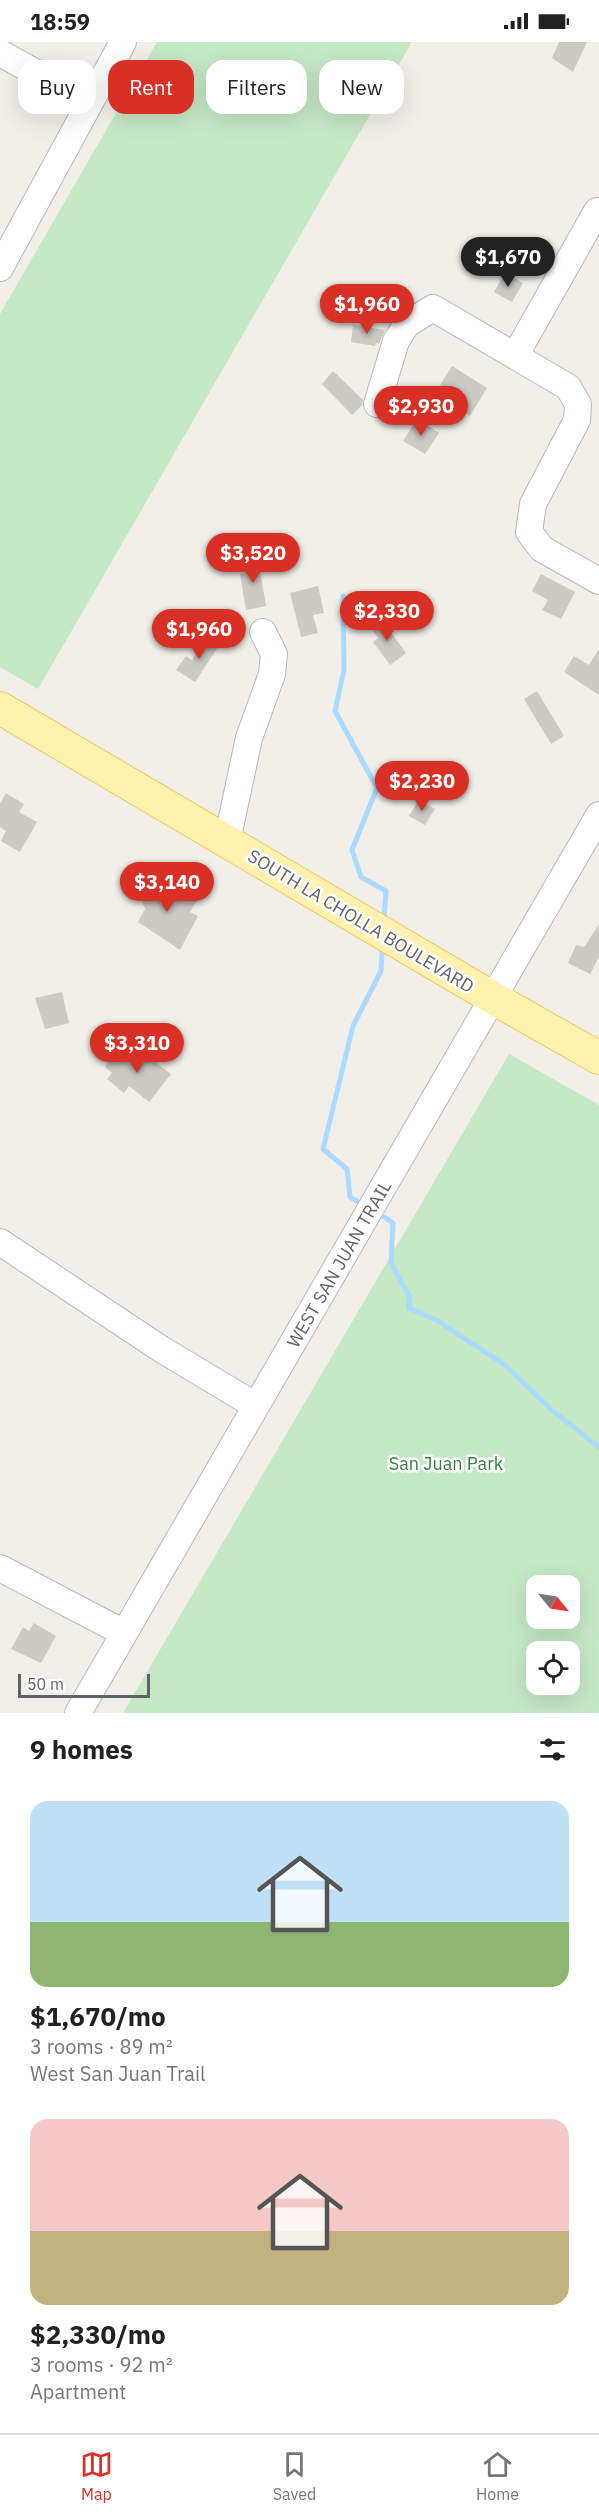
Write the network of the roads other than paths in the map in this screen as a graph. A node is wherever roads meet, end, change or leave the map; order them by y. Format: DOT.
graph roads {
  1 [pos="123,42"];
  2 [pos="96,90"];
  3 [pos="83,114"];
  4 [pos="597,211"];
  5 [pos="0,268"];
  6 [pos="515,356"];
  7 [pos="568,387"];
  8 [pos="376,404"];
  9 [pos="599,404"];
  10 [pos="599,581"];
  11 [pos="263,632"];
  12 [pos="0,708"];
  13 [pos="599,815"];
  14 [pos="227,841"];
  15 [pos="493,998"];
  16 [pos="599,1058"];
  17 [pos="0,1242"];
  18 [pos="256,1406"];
  19 [pos="0,1568"];
  20 [pos="124,1633"];
  21 [pos="78,1713"];
  1 -- 2 [label="street"];
  3 -- 5 [label="street"];
  4 -- 6 [label="street"];
  6 -- 7 [label="street"];
  6 -- 8 [label="street"];
  7 -- 9 [label="street"];
  7 -- 10 [label="street"];
  11 -- 14 [label="street"];
  12 -- 14 [label="main road, SOUTH LA CHOLLA BOULEVARD"];
  13 -- 15 [label="street, WEST SAN JUAN TRAIL"];
  14 -- 15 [label="main road, SOUTH LA CHOLLA BOULEVARD"];
  15 -- 16 [label="main road, SOUTH LA CHOLLA BOULEVARD"];
  15 -- 18 [label="street, WEST SAN JUAN TRAIL"];
  17 -- 18 [label="street"];
  18 -- 20 [label="street, WEST SAN JUAN TRAIL"];
  19 -- 20 [label="street"];
  20 -- 21 [label="street, WEST SAN JUAN TRAIL"];
}
